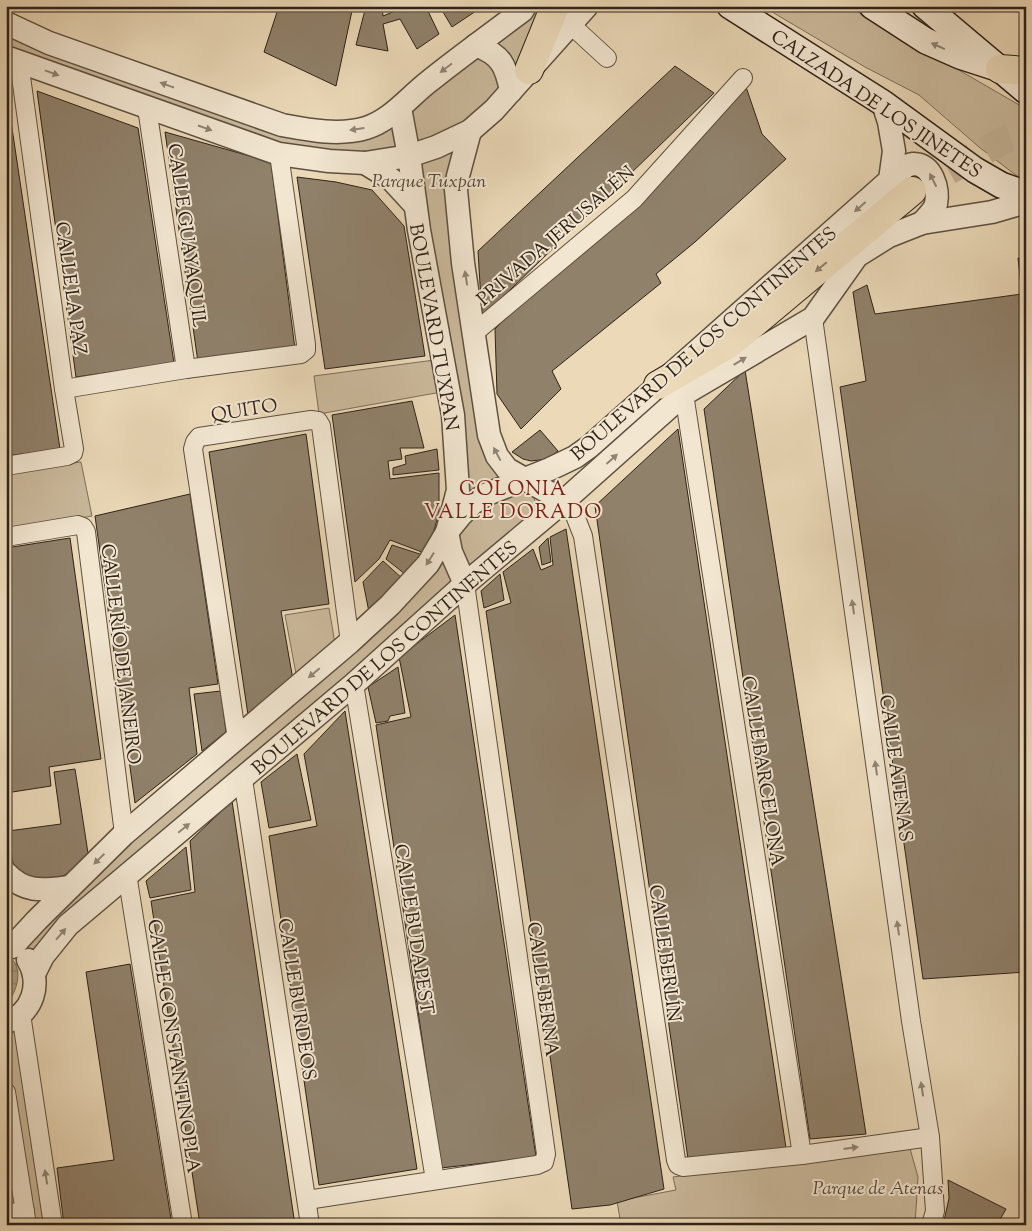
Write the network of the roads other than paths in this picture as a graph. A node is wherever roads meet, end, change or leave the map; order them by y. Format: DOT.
graph roads {
  1 [pos="525,6"];
  2 [pos="587,6"];
  3 [pos="730,6"];
  4 [pos="872,6"];
  5 [pos="924,6"];
  6 [pos="563,15"];
  7 [pos="6,23"];
  8 [pos="476,45"];
  9 [pos="607,58"];
  10 [pos="13,59"];
  11 [pos="529,70"];
  12 [pos="1013,70"];
  13 [pos="744,78"];
  14 [pos="511,91"];
  15 [pos="1026,91"];
  16 [pos="883,103"];
  17 [pos="147,108"];
  18 [pos="400,108"];
  19 [pos="470,131"];
  20 [pos="279,154"];
  21 [pos="409,156"];
  22 [pos="365,163"];
  23 [pos="901,186"];
  24 [pos="1026,194"];
  25 [pos="1026,202"];
  26 [pos="414,204"];
  27 [pos="922,223"];
  28 [pos="813,318"];
  29 [pos="474,333"];
  30 [pos="186,369"];
  31 [pos="658,385"];
  32 [pos="64,389"];
  33 [pos="684,394"];
  34 [pos="6,466"];
  35 [pos="525,480"];
  36 [pos="564,501"];
  37 [pos="447,532"];
  38 [pos="6,537"];
  39 [pos="465,584"];
  40 [pos="350,642"];
  41 [pos="354,684"];
  42 [pos="237,739"];
  43 [pos="243,779"];
  44 [pos="124,834"];
  45 [pos="6,873"];
  46 [pos="127,874"];
  47 [pos="70,887"];
  48 [pos="8,944"];
  49 [pos="34,974"];
  50 [pos="14,1018"];
  51 [pos="6,1092"];
  52 [pos="930,1137"];
  53 [pos="802,1155"];
  54 [pos="435,1180"];
  55 [pos="307,1200"];
  56 [pos="6,1214"];
  57 [pos="26,1218"];
  58 [pos="53,1225"];
  59 [pos="182,1225"];
  60 [pos="310,1225"];
  61 [pos="931,1225"];
  1 -- 8 [label="street"];
  2 -- 6 [label="street"];
  3 -- 16 [label="main road, CALZADA DE LOS JINETES"];
  12 -- 4 [label="main road, one-way"];
  5 -- 12 [label="main road"];
  6 -- 9 [label="street"];
  6 -- 11 [label="main road"];
  18 -- 7 [label="street, one-way"];
  8 -- 14 [label="street"];
  8 -- 18 [label="street, one-way"];
  10 -- 17 [label="street, one-way"];
  10 -- 32 [label="street, CALLE LA PAZ"];
  11 -- 14 [label="street"];
  12 -- 15 [label="main road"];
  13 -- 29 [label="street, PRIVADA JERUSALÉN"];
  14 -- 19 [label="street"];
  16 -- 23 [label="street"];
  16 -- 24 [label="main road, CALZADA DE LOS JINETES"];
  17 -- 20 [label="street, one-way"];
  17 -- 30 [label="street, CALLE GUAYAQUIL"];
  18 -- 21 [label="street, BOULEVARD TUXPAN"];
  19 -- 21 [label="street"];
  29 -- 19 [label="street, BOULEVARD TUXPAN, one-way"];
  20 -- 22 [label="street"];
  20 -- 30 [label="street"];
  21 -- 22 [label="street"];
  21 -- 26 [label="street, BOULEVARD TUXPAN"];
  22 -- 26 [label="street"];
  27 -- 23 [label="street, one-way"];
  23 -- 31 [label="main road, one-way"];
  25 -- 27 [label="street, BOULEVARD DE LOS CONTINENTES"];
  26 -- 37 [label="street, BOULEVARD TUXPAN"];
  27 -- 28 [label="street, BOULEVARD DE LOS CONTINENTES"];
  33 -- 28 [label="street, BOULEVARD DE LOS CONTINENTES, one-way"];
  52 -- 28 [label="street, CALLE ATENAS, one-way"];
  35 -- 29 [label="street, BOULEVARD TUXPAN, one-way"];
  30 -- 32 [label="street"];
  31 -- 35 [label="street, BOULEVARD DE LOS CONTINENTES"];
  32 -- 34 [label="street, CALLE LA PAZ"];
  36 -- 33 [label="street, BOULEVARD DE LOS CONTINENTES, one-way"];
  33 -- 53 [label="street, CALLE BARCELONA"];
  35 -- 36 [label="street, BOULEVARD TUXPAN"];
  35 -- 37 [label="street, BOULEVARD DE LOS CONTINENTES"];
  36 -- 39 [label="street, BOULEVARD DE LOS CONTINENTES"];
  36 -- 53 [label="street, CALLE BERLÍN"];
  37 -- 39 [label="street, BOULEVARD TUXPAN"];
  37 -- 40 [label="street, BOULEVARD DE LOS CONTINENTES, one-way"];
  38 -- 44 [label="street, CALLE RÍO DE JANEIRO"];
  39 -- 41 [label="street, BOULEVARD DE LOS CONTINENTES"];
  39 -- 54 [label="street, CALLE BERNA"];
  40 -- 42 [label="street, BOULEVARD DE LOS CONTINENTES, one-way"];
  40 -- 42 [label="street, QUITO"];
  41 -- 43 [label="street, BOULEVARD DE LOS CONTINENTES"];
  41 -- 54 [label="street, CALLE BUDAPEST"];
  42 -- 44 [label="street, BOULEVARD DE LOS CONTINENTES"];
  46 -- 43 [label="street, BOULEVARD DE LOS CONTINENTES, one-way"];
  43 -- 55 [label="street, CALLE BURDEOS"];
  44 -- 47 [label="street, BOULEVARD DE LOS CONTINENTES, one-way"];
  45 -- 47 [label="street"];
  49 -- 46 [label="street, BOULEVARD DE LOS CONTINENTES, one-way"];
  46 -- 59 [label="street, CALLE CONSTANTINOPLA"];
  47 -- 48 [label="street, BOULEVARD DE LOS CONTINENTES"];
  48 -- 49 [label="street"];
  49 -- 50 [label="street"];
  58 -- 50 [label="street, one-way"];
  51 -- 57 [label="street"];
  53 -- 52 [label="street, CALLE BERLÍN, one-way"];
  52 -- 61 [label="street, CALLE ATENAS"];
  54 -- 55 [label="street, CALLE BERNA"];
  55 -- 60 [label="street, CALLE BURDEOS"];
  56 -- 57 [label="street"];
}
